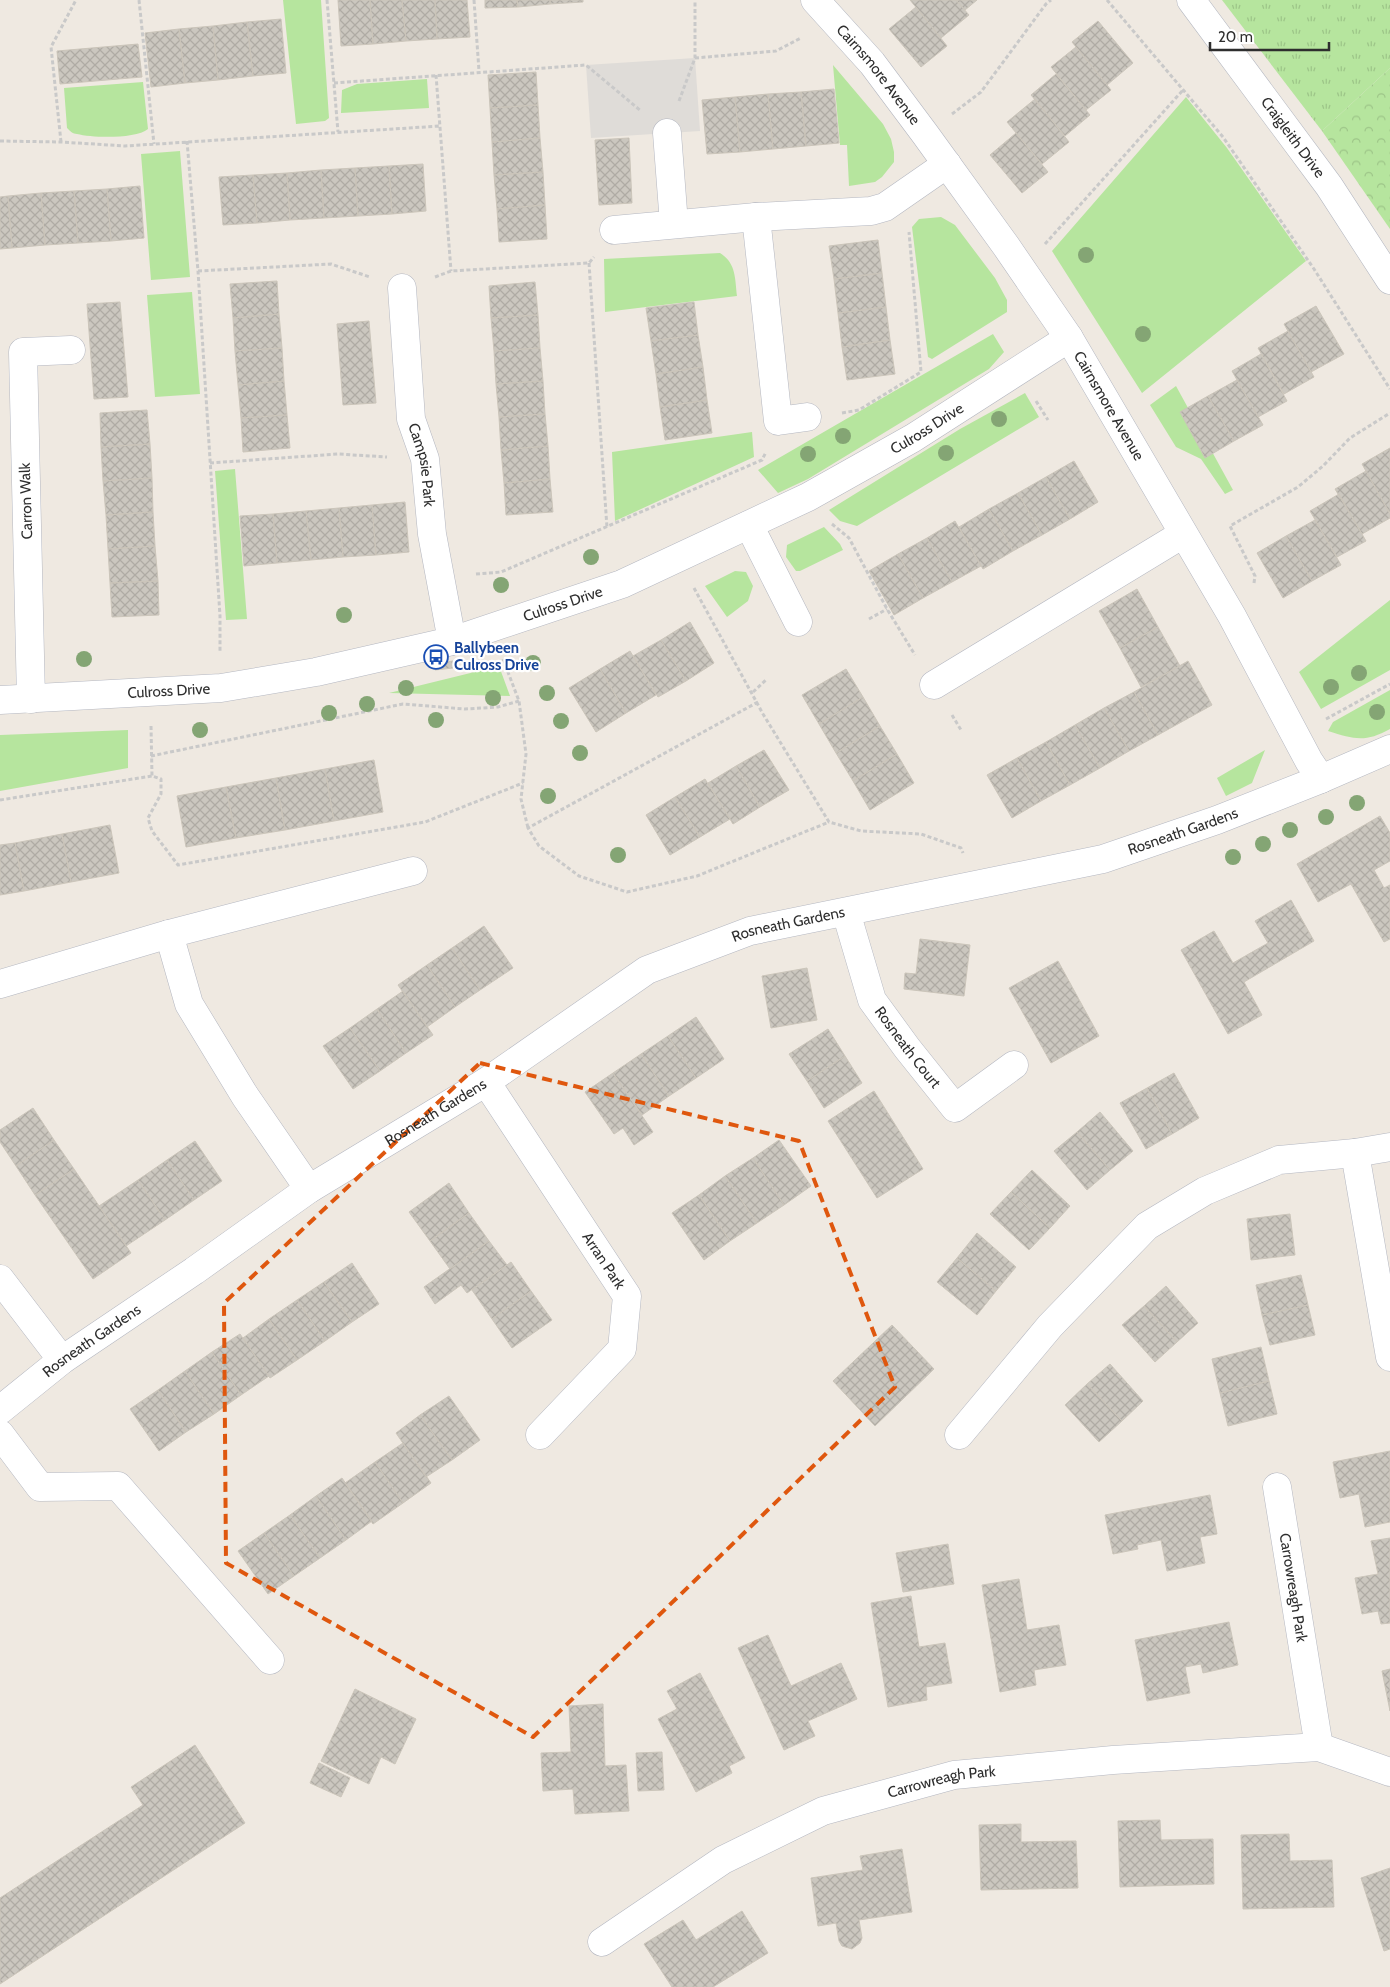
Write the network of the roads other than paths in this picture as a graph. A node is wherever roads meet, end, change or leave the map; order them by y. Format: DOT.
graph roads {
  1 [pos="814,0"];
  2 [pos="1190,0"];
  3 [pos="667,133"];
  4 [pos="947,164"];
  5 [pos="756,217"];
  6 [pos="674,224"];
  7 [pos="614,230"];
  8 [pos="1390,280"];
  9 [pos="402,288"];
  10 [pos="1069,338"];
  11 [pos="71,350"];
  12 [pos="807,417"];
  13 [pos="749,525"];
  14 [pos="1183,534"];
  15 [pos="798,622"];
  16 [pos="452,641"];
  17 [pos="934,686"];
  18 [pos="31,699"];
  19 [pos="0,700"];
  20 [pos="1390,749"];
  21 [pos="1321,779"];
  22 [pos="413,871"];
  23 [pos="846,912"];
  24 [pos="169,934"];
  25 [pos="0,984"];
  26 [pos="1014,1065"];
  27 [pos="486,1082"];
  28 [pos="1390,1147"];
  29 [pos="1355,1152"];
  30 [pos="309,1189"];
  31 [pos="0,1279"];
  32 [pos="1390,1357"];
  33 [pos="62,1360"];
  34 [pos="0,1410"];
  35 [pos="0,1434"];
  36 [pos="540,1435"];
  37 [pos="959,1435"];
  38 [pos="1277,1487"];
  39 [pos="270,1660"];
  40 [pos="1319,1747"];
  41 [pos="1390,1772"];
  42 [pos="602,1942"];
  1 -- 4 [label="street, Cairnsmore Avenue"];
  2 -- 8 [label="street, Craigleith Drive"];
  3 -- 6 [label="street"];
  4 -- 5 [label="street"];
  4 -- 10 [label="street, Cairnsmore Avenue"];
  5 -- 6 [label="street"];
  5 -- 12 [label="street"];
  6 -- 7 [label="street"];
  9 -- 16 [label="street, Campsie Park"];
  10 -- 13 [label="street, Culross Drive"];
  10 -- 14 [label="street, Cairnsmore Avenue"];
  11 -- 18 [label="street, Carron Walk"];
  13 -- 15 [label="street"];
  13 -- 16 [label="street, Culross Drive"];
  14 -- 17 [label="street"];
  14 -- 21 [label="street, Cairnsmore Avenue"];
  16 -- 18 [label="street, Culross Drive"];
  18 -- 19 [label="street, Culross Drive"];
  20 -- 21 [label="street"];
  21 -- 23 [label="street, Rosneath Gardens"];
  22 -- 24 [label="street"];
  23 -- 26 [label="street, Rosneath Court"];
  23 -- 27 [label="street, Rosneath Gardens"];
  24 -- 25 [label="street"];
  24 -- 30 [label="street"];
  27 -- 30 [label="street, Rosneath Gardens"];
  27 -- 36 [label="street, Arran Park"];
  28 -- 29 [label="street"];
  29 -- 32 [label="street"];
  29 -- 37 [label="street"];
  30 -- 33 [label="street, Rosneath Gardens"];
  31 -- 33 [label="street"];
  33 -- 34 [label="street, Rosneath Gardens"];
  35 -- 39 [label="street"];
  38 -- 40 [label="street, Carrowreagh Park"];
  40 -- 41 [label="street, Carrowreagh Park"];
  40 -- 42 [label="street, Carrowreagh Park"];
}
